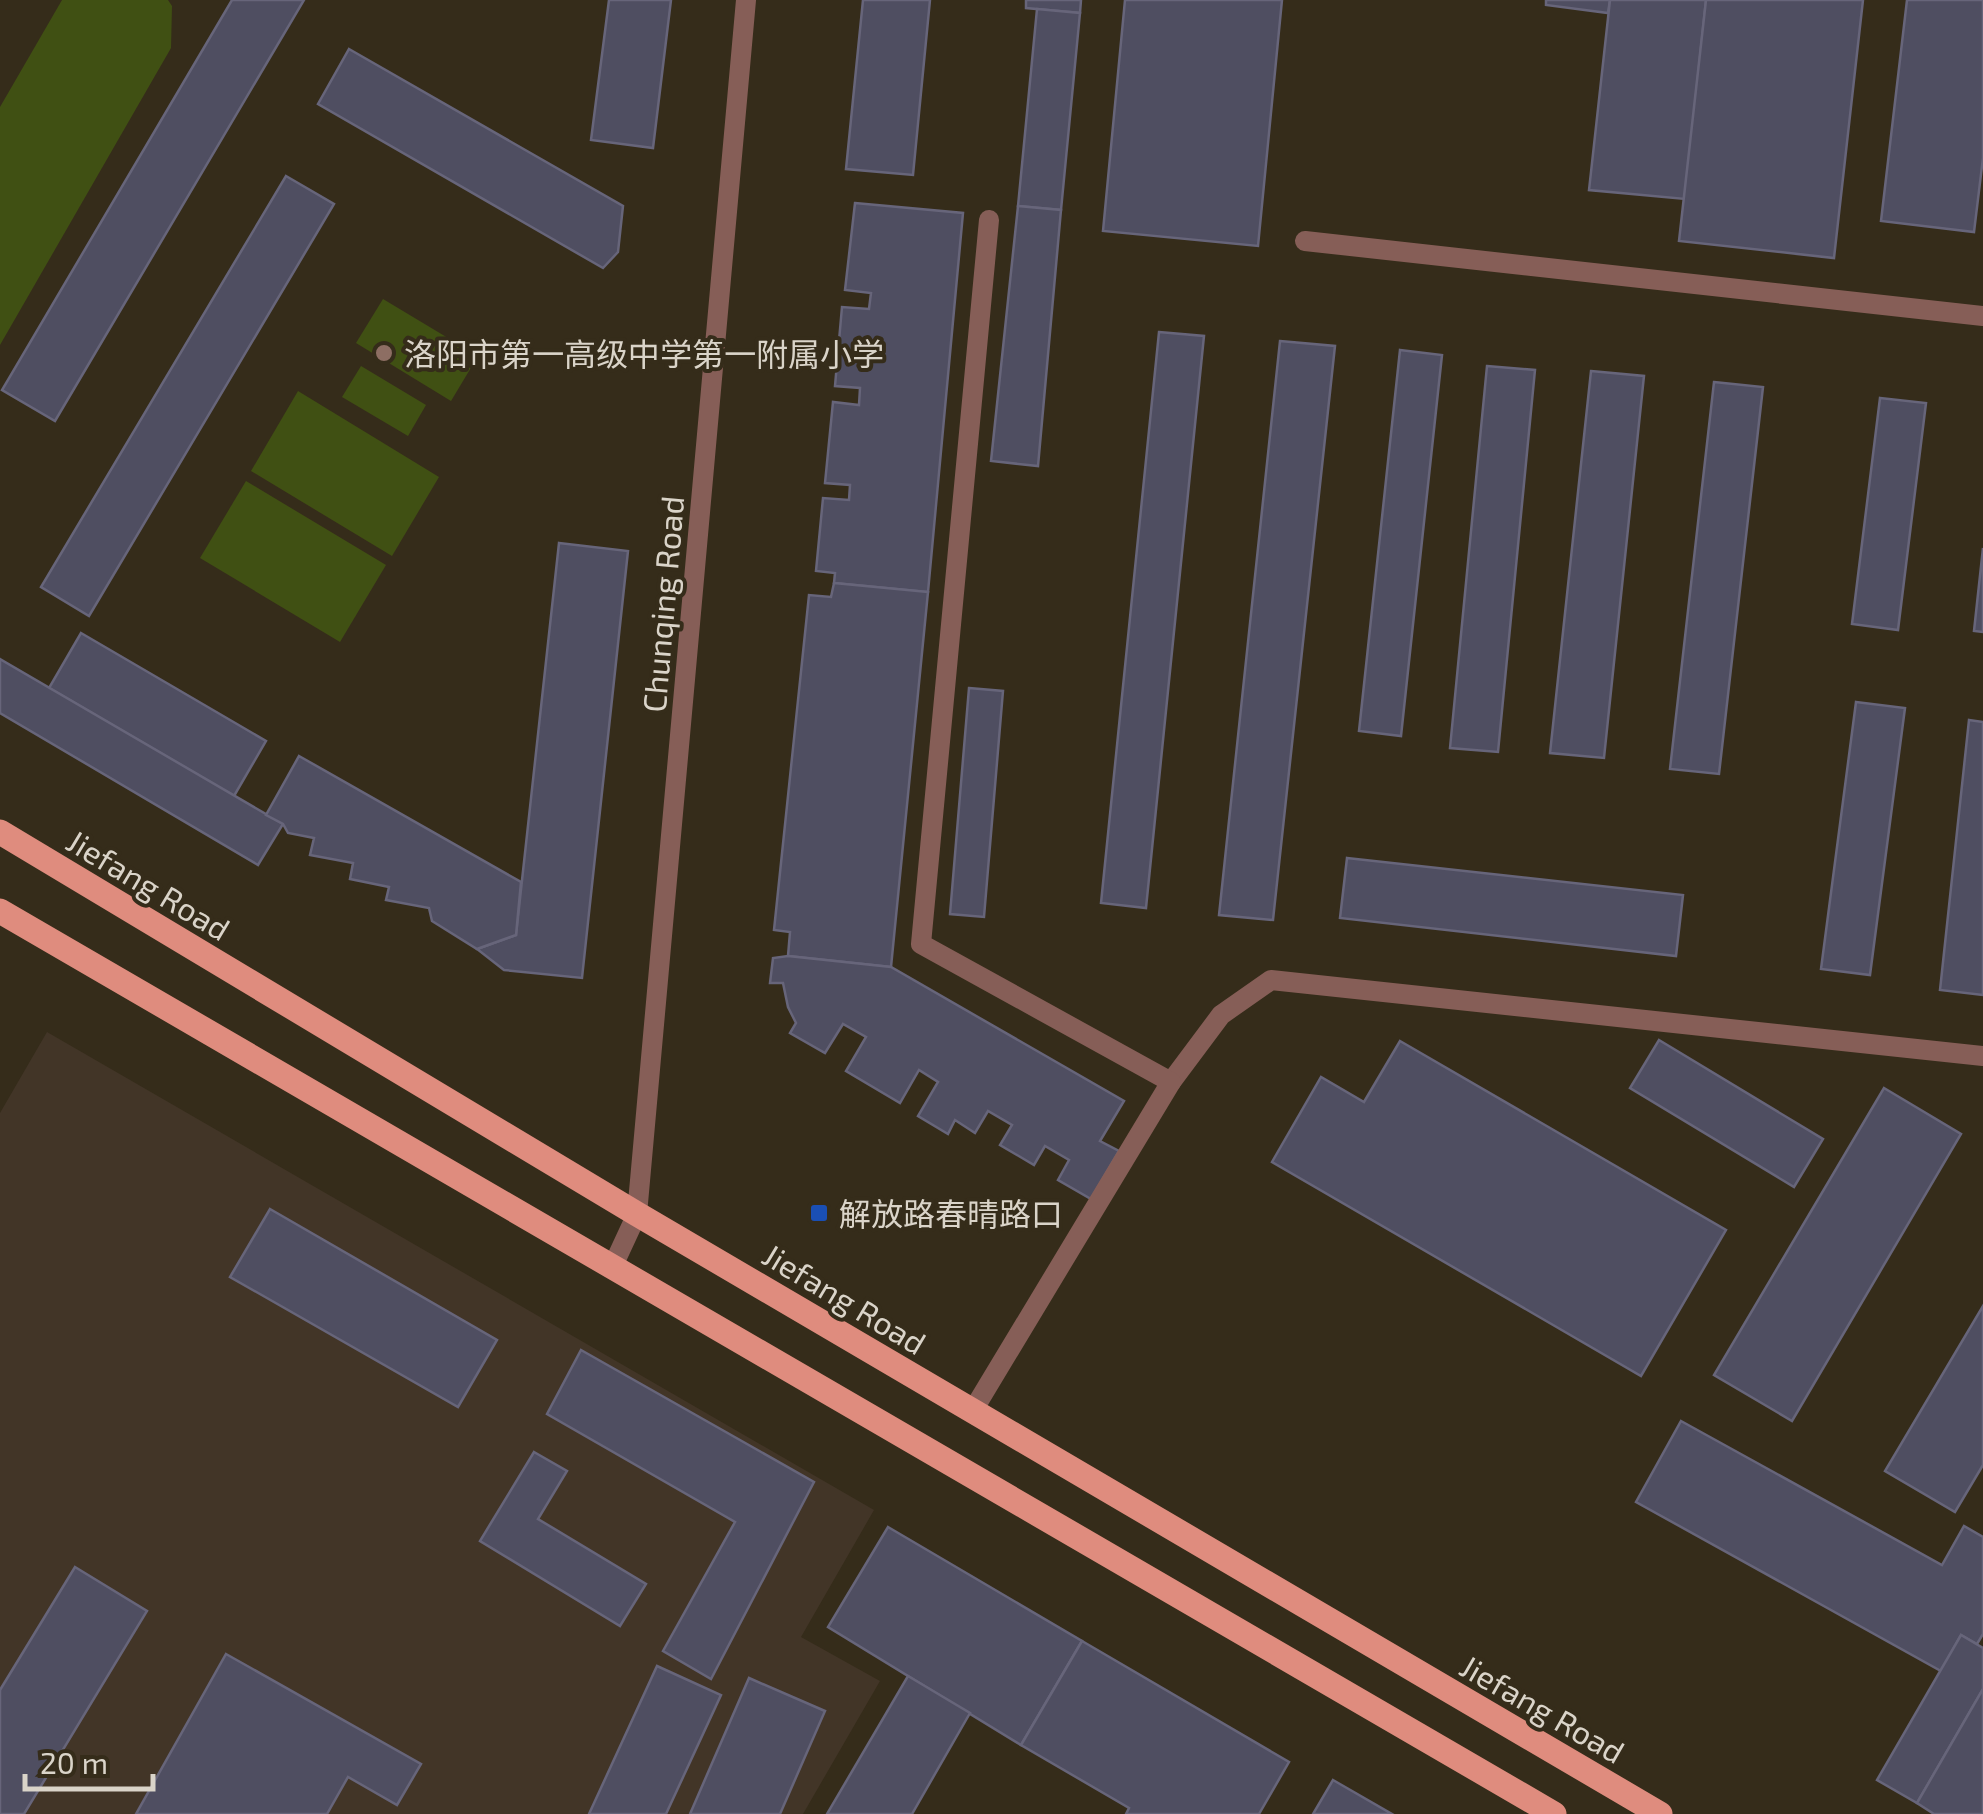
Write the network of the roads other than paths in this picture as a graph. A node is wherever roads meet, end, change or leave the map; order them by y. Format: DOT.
graph roads {
  1 [pos="746,0"];
  2 [pos="988,220"];
  3 [pos="1305,240"];
  4 [pos="1983,316"];
  5 [pos="0,832"];
  6 [pos="0,911"];
  7 [pos="1983,1056"];
  8 [pos="1171,1082"];
  9 [pos="637,1214"];
  10 [pos="612,1268"];
  11 [pos="972,1412"];
  12 [pos="1554,1814"];
  13 [pos="1660,1814"];
  1 -- 9 [label="street, Chunqing Road"];
  2 -- 8 [label="street"];
  3 -- 4 [label="street"];
  5 -- 9 [label="main road, Jiefang Road"];
  6 -- 10 [label="main road"];
  7 -- 8 [label="street"];
  8 -- 11 [label="street"];
  9 -- 10 [label="street, Chunqing Road"];
  9 -- 11 [label="main road, Jiefang Road"];
  10 -- 12 [label="main road"];
  11 -- 13 [label="main road, Jiefang Road"];
}
